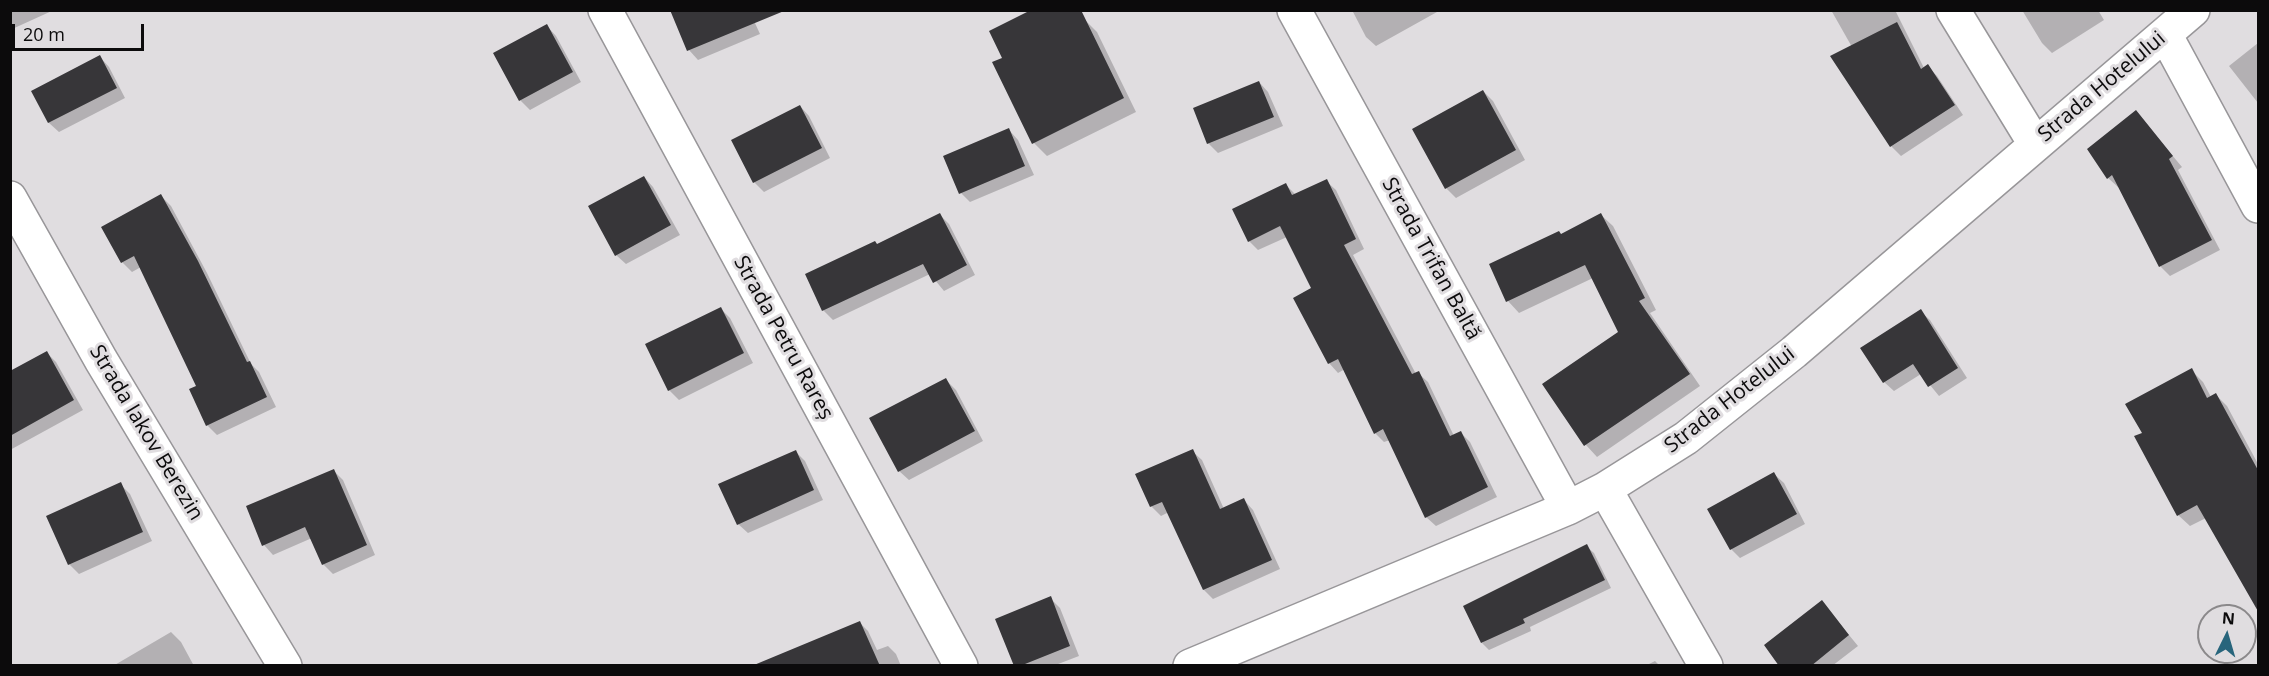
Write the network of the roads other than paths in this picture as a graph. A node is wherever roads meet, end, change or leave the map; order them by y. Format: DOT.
graph roads {
  1 [pos="605,10"];
  2 [pos="1294,10"];
  3 [pos="1953,10"];
  4 [pos="2193,10"];
  5 [pos="2165,34"];
  6 [pos="2035,144"];
  7 [pos="10,198"];
  8 [pos="2259,206"];
  9 [pos="1605,489"];
  10 [pos="1568,508"];
  11 [pos="285,666"];
  12 [pos="961,666"];
  13 [pos="1190,666"];
  14 [pos="1706,666"];
  1 -- 12 [label="street, Strada Petru Rareș"];
  2 -- 10 [label="street, Strada Trifan Baltă"];
  3 -- 6 [label="street"];
  4 -- 5 [label="street, Strada Hotelului"];
  5 -- 6 [label="street, Strada Hotelului"];
  5 -- 8 [label="street"];
  6 -- 9 [label="street, Strada Hotelului"];
  7 -- 11 [label="street, Strada Iakov Berezin"];
  9 -- 10 [label="street, Strada Hotelului"];
  9 -- 14 [label="street"];
  10 -- 13 [label="street, Strada Hotelului"];
}
